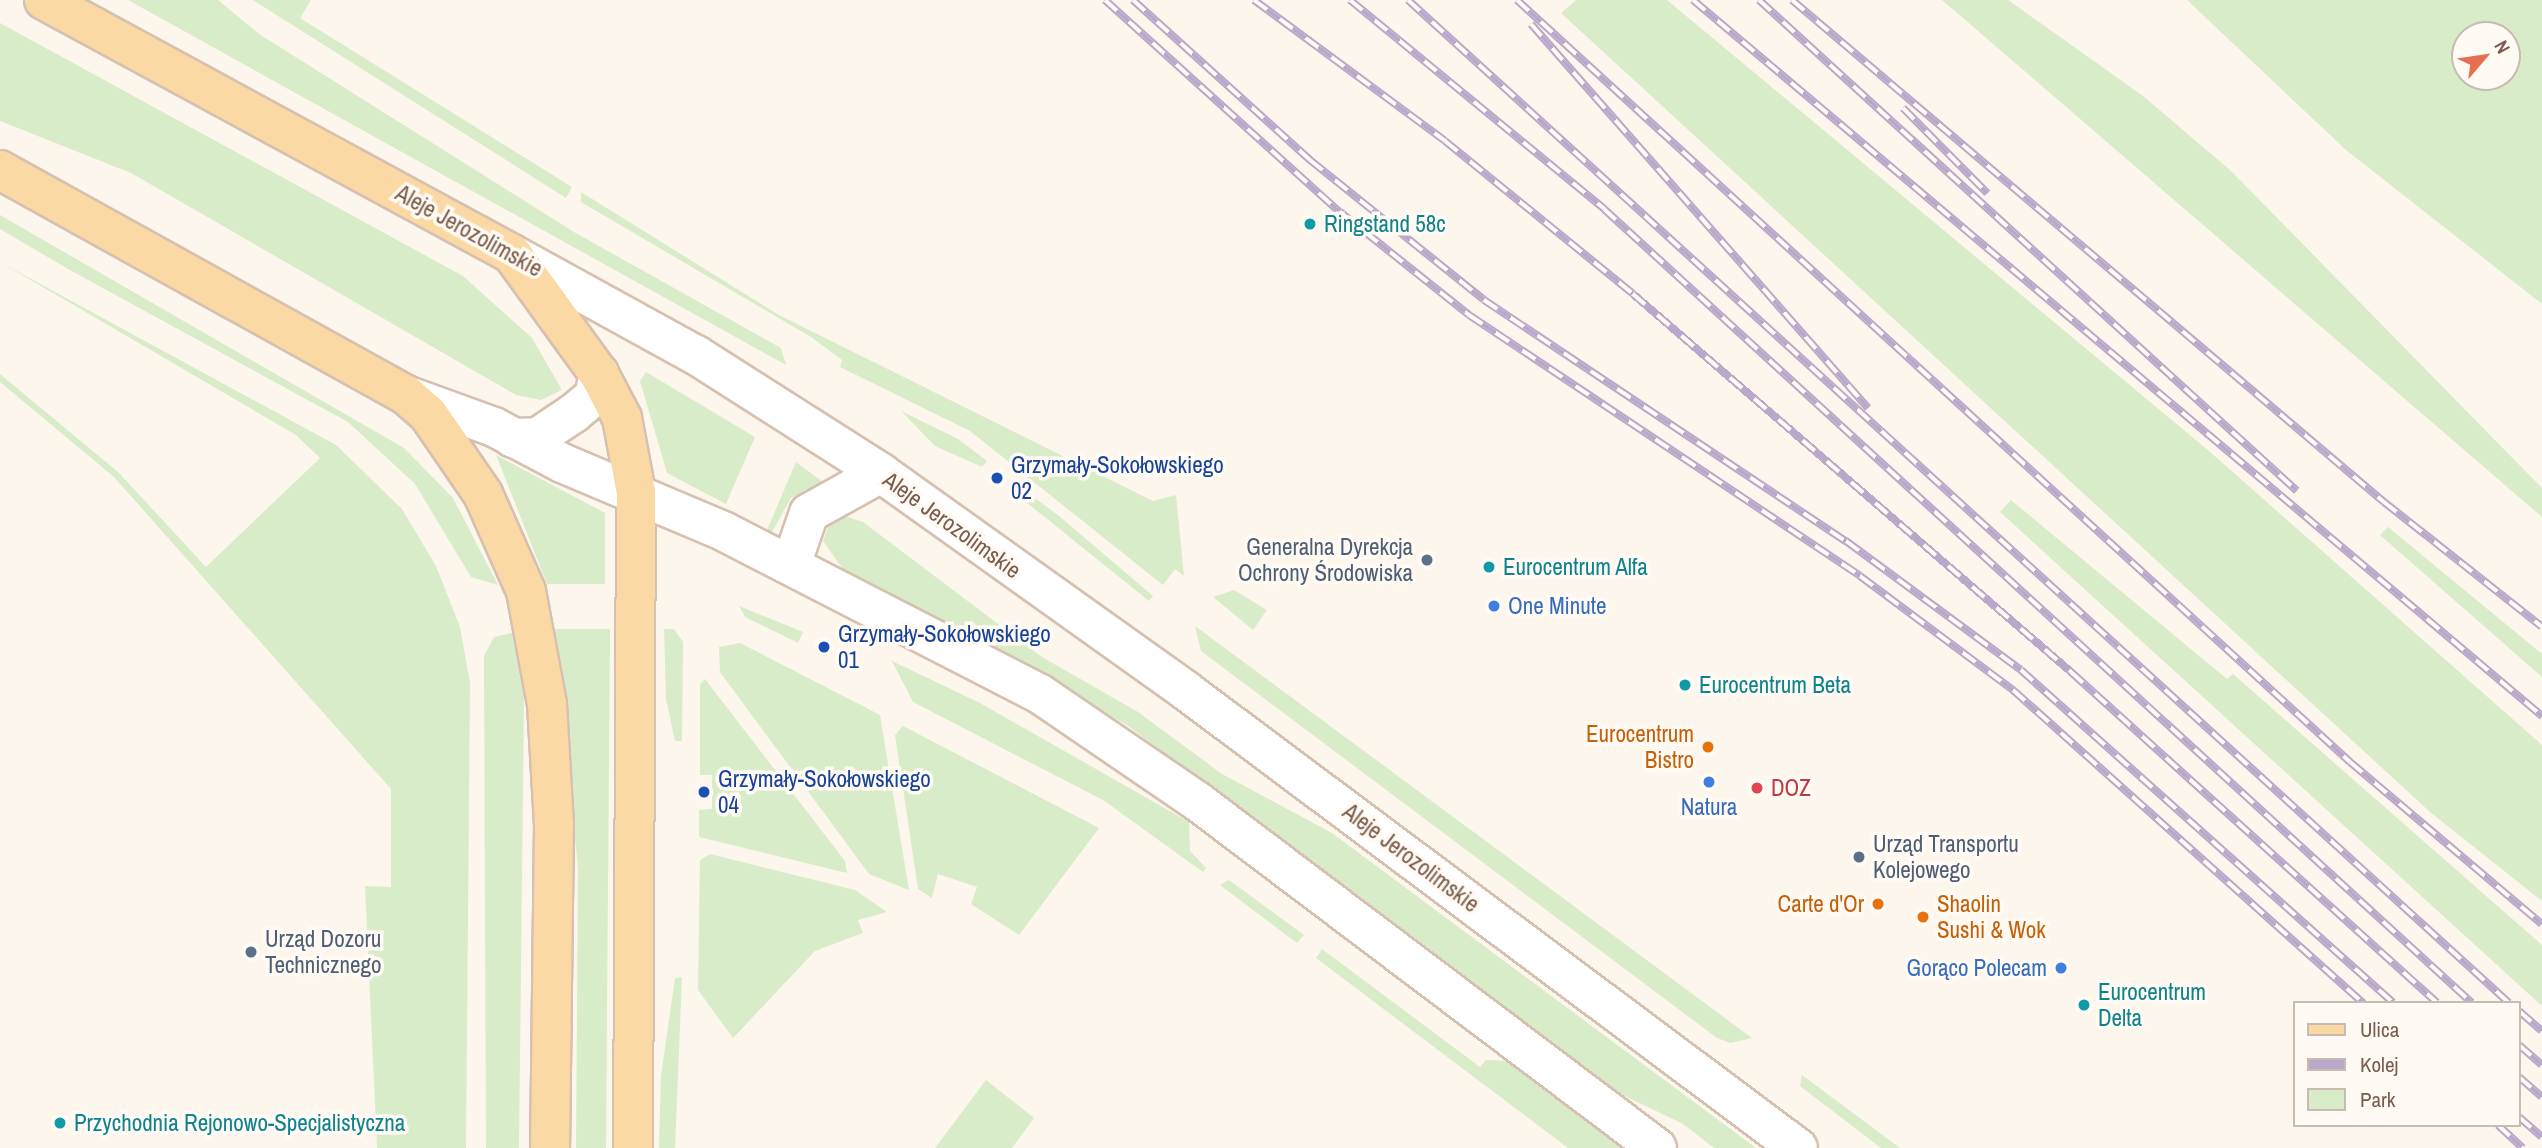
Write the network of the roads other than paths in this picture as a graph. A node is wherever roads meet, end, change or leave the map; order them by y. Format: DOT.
graph roads {
  1 [pos="44,0"];
  2 [pos="0,170"];
  3 [pos="512,254"];
  4 [pos="599,374"];
  5 [pos="406,395"];
  6 [pos="513,438"];
  7 [pos="881,473"];
  8 [pos="636,493"];
  9 [pos="791,565"];
  10 [pos="550,1148"];
  11 [pos="633,1148"];
  12 [pos="1657,1148"];
  13 [pos="1798,1148"];
  1 -- 3 [label="main road, Aleje Jerozolimskie"];
  2 -- 5 [label="main road"];
  3 -- 4 [label="main road"];
  3 -- 7 [label="main road, Aleje Jerozolimskie"];
  4 -- 6 [label="main road"];
  4 -- 8 [label="main road"];
  5 -- 6 [label="main road"];
  5 -- 10 [label="main road"];
  6 -- 8 [label="main road"];
  7 -- 9 [label="main road"];
  7 -- 13 [label="main road, Aleje Jerozolimskie"];
  8 -- 9 [label="main road"];
  8 -- 11 [label="main road"];
  9 -- 12 [label="main road"];
}
